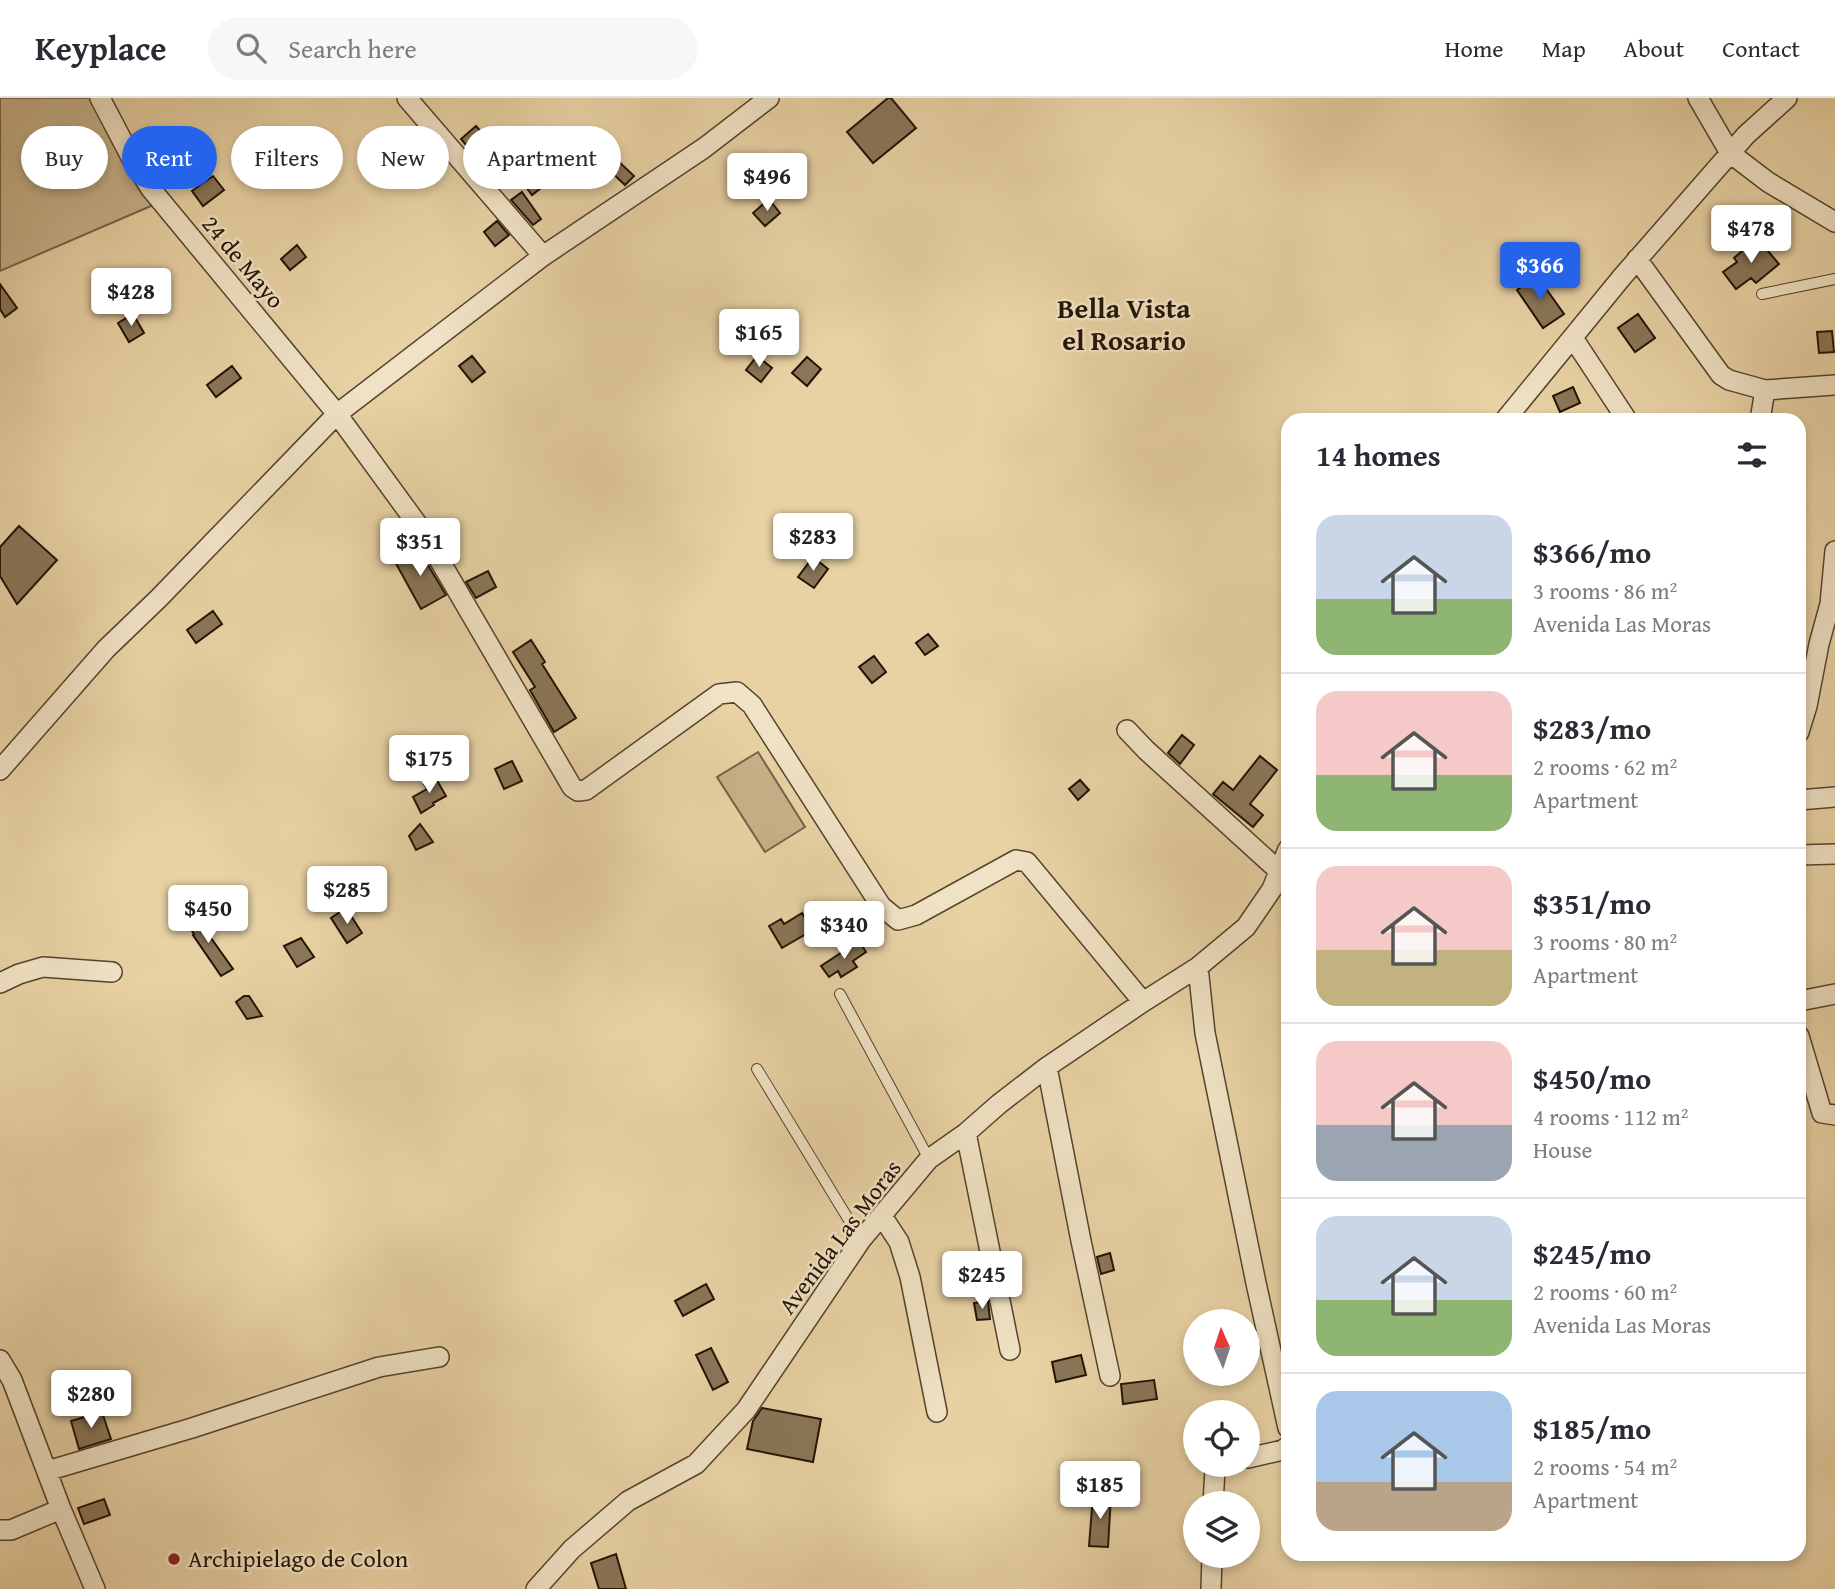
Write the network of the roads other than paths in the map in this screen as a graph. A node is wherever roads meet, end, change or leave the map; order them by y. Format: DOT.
graph roads {
  1 [pos="100,98"];
  2 [pos="407,98"];
  3 [pos="769,98"];
  4 [pos="1698,98"];
  5 [pos="1787,98"];
  6 [pos="1730,153"];
  7 [pos="1835,222"];
  8 [pos="543,256"];
  9 [pos="1637,259"];
  10 [pos="1835,279"];
  11 [pos="1762,294"];
  12 [pos="1573,338"];
  13 [pos="1835,386"];
  14 [pos="1765,390"];
  15 [pos="1510,413"];
  16 [pos="1622,413"];
  17 [pos="1761,413"];
  18 [pos="337,414"];
  19 [pos="1835,551"];
  20 [pos="1833,604"];
  21 [pos="1806,709"];
  22 [pos="1127,730"];
  23 [pos="0,771"];
  24 [pos="1835,797"];
  25 [pos="1806,799"];
  26 [pos="1835,854"];
  27 [pos="1806,855"];
  28 [pos="1280,882"];
  29 [pos="1198,967"];
  30 [pos="112,972"];
  31 [pos="0,984"];
  32 [pos="840,994"];
  33 [pos="1835,994"];
  34 [pos="1806,1000"];
  35 [pos="1143,1002"];
  36 [pos="1806,1059"];
  37 [pos="1047,1067"];
  38 [pos="757,1069"];
  39 [pos="1835,1115"];
  40 [pos="966,1133"];
  41 [pos="929,1159"];
  42 [pos="882,1216"];
  43 [pos="862,1240"];
  44 [pos="1010,1350"];
  45 [pos="439,1357"];
  46 [pos="0,1360"];
  47 [pos="1110,1376"];
  48 [pos="1281,1396"];
  49 [pos="937,1412"];
  50 [pos="1281,1450"];
  51 [pos="1260,1455"];
  52 [pos="47,1471"];
  53 [pos="61,1509"];
  54 [pos="0,1530"];
  55 [pos="1212,1568"];
  56 [pos="96,1589"];
  57 [pos="536,1589"];
  58 [pos="1211,1589"];
  1 -- 18 [label="street, 24 de Mayo"];
  2 -- 8 [label="street"];
  3 -- 8 [label="street"];
  4 -- 6 [label="street"];
  5 -- 6 [label="street"];
  6 -- 7 [label="street"];
  6 -- 9 [label="street"];
  8 -- 18 [label="street"];
  9 -- 12 [label="street"];
  9 -- 14 [label="street"];
  10 -- 11 [label="lane"];
  12 -- 15 [label="street"];
  12 -- 16 [label="street"];
  13 -- 14 [label="street"];
  14 -- 17 [label="street"];
  18 -- 23 [label="street"];
  18 -- 35 [label="street, 24 de Mayo"];
  19 -- 20 [label="street"];
  20 -- 21 [label="street"];
  22 -- 28 [label="street"];
  24 -- 25 [label="street"];
  26 -- 27 [label="street"];
  28 -- 29 [label="street, Avenida Las Moras"];
  29 -- 35 [label="street, Avenida Las Moras"];
  29 -- 48 [label="street"];
  30 -- 31 [label="street"];
  32 -- 41 [label="lane"];
  33 -- 34 [label="street"];
  35 -- 37 [label="street, Avenida Las Moras"];
  36 -- 39 [label="street"];
  37 -- 40 [label="street, Avenida Las Moras"];
  37 -- 47 [label="street"];
  38 -- 43 [label="lane"];
  40 -- 41 [label="street, Avenida Las Moras"];
  40 -- 44 [label="street"];
  41 -- 42 [label="street, Avenida Las Moras"];
  42 -- 43 [label="street, Avenida Las Moras"];
  42 -- 49 [label="street"];
  43 -- 57 [label="street, Avenida Las Moras"];
  45 -- 52 [label="street"];
  46 -- 52 [label="street"];
  50 -- 51 [label="street"];
  52 -- 53 [label="street"];
  53 -- 54 [label="street"];
  53 -- 56 [label="street"];
  55 -- 58 [label="street"];
}
